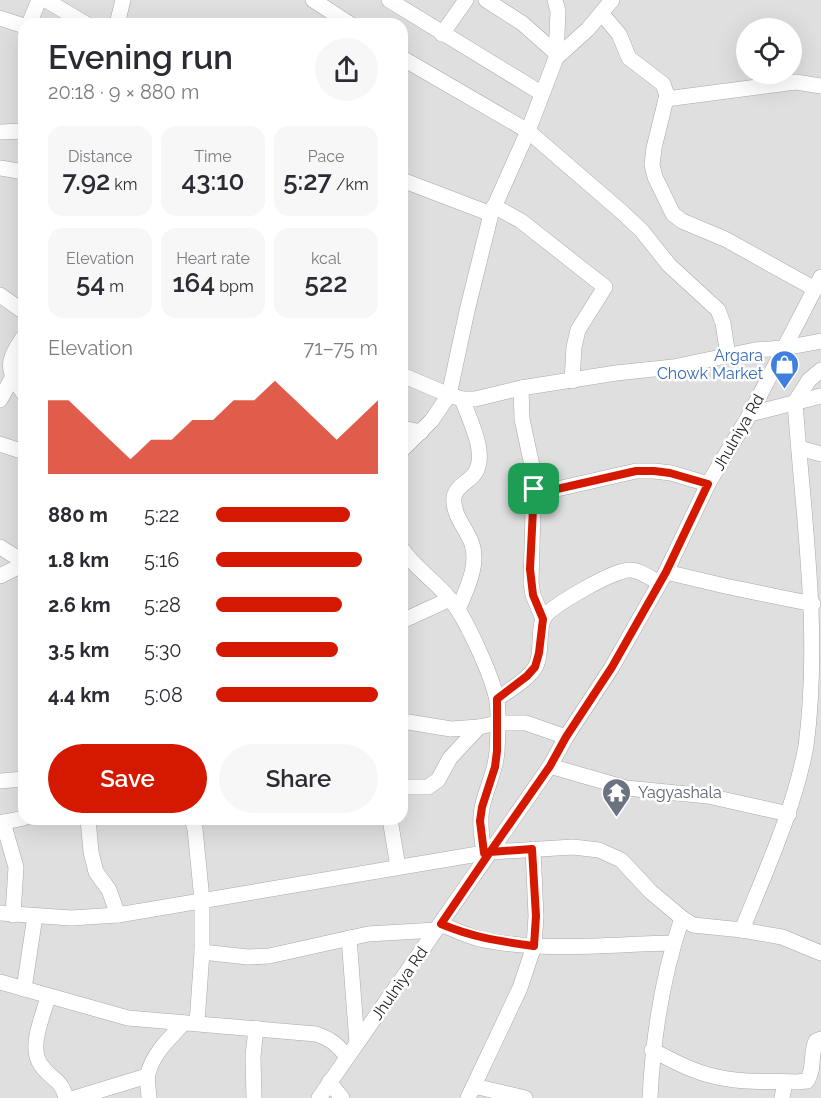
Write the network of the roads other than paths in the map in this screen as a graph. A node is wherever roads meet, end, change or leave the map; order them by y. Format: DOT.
graph roads {
  1 [pos="39,0"];
  2 [pos="46,0"];
  3 [pos="123,0"];
  4 [pos="313,0"];
  5 [pos="389,0"];
  6 [pos="466,0"];
  7 [pos="486,0"];
  8 [pos="555,0"];
  9 [pos="612,0"];
  10 [pos="602,14"];
  11 [pos="0,18"];
  12 [pos="32,18"];
  13 [pos="76,18"];
  14 [pos="118,18"];
  15 [pos="341,18"];
  16 [pos="18,24"];
  17 [pos="442,34"];
  18 [pos="556,56"];
  19 [pos="408,61"];
  20 [pos="821,86"];
  21 [pos="541,93"];
  22 [pos="666,99"];
  23 [pos="18,131"];
  24 [pos="528,131"];
  25 [pos="0,132"];
  26 [pos="0,168"];
  27 [pos="18,171"];
  28 [pos="408,182"];
  29 [pos="493,210"];
  30 [pos="818,283"];
  31 [pos="0,295"];
  32 [pos="18,308"];
  33 [pos="821,341"];
  34 [pos="18,345"];
  35 [pos="784,348"];
  36 [pos="728,356"];
  37 [pos="821,370"];
  38 [pos="408,377"];
  39 [pos="12,378"];
  40 [pos="572,381"];
  41 [pos="18,386"];
  42 [pos="521,388"];
  43 [pos="821,396"];
  44 [pos="456,397"];
  45 [pos="0,400"];
  46 [pos="795,402"];
  47 [pos="750,414"];
  48 [pos="408,429"];
  49 [pos="421,432"];
  50 [pos="0,444"];
  51 [pos="408,444"];
  52 [pos="799,448"];
  53 [pos="18,450"];
  54 [pos="821,454"];
  55 [pos="708,484"];
  56 [pos="534,489"];
  57 [pos="0,547"];
  58 [pos="408,557"];
  59 [pos="18,559"];
  60 [pos="18,566"];
  61 [pos="2,574"];
  62 [pos="662,578"];
  63 [pos="454,604"];
  64 [pos="813,604"];
  65 [pos="408,619"];
  66 [pos="543,619"];
  67 [pos="497,699"];
  68 [pos="408,723"];
  69 [pos="497,723"];
  70 [pos="479,727"];
  71 [pos="566,737"];
  72 [pos="550,766"];
  73 [pos="18,780"];
  74 [pos="0,781"];
  75 [pos="408,787"];
  76 [pos="789,814"];
  77 [pos="18,819"];
  78 [pos="1,822"];
  79 [pos="89,825"];
  80 [pos="196,825"];
  81 [pos="391,825"];
  82 [pos="532,849"];
  83 [pos="487,853"];
  84 [pos="398,867"];
  85 [pos="202,900"];
  86 [pos="6,914"];
  87 [pos="118,915"];
  88 [pos="35,916"];
  89 [pos="682,918"];
  90 [pos="438,927"];
  91 [pos="742,930"];
  92 [pos="349,938"];
  93 [pos="674,943"];
  94 [pos="534,946"];
  95 [pos="202,952"];
  96 [pos="821,953"];
  97 [pos="0,982"];
  98 [pos="24,989"];
  99 [pos="48,997"];
  100 [pos="190,1023"];
  101 [pos="256,1028"];
  102 [pos="357,1043"];
  103 [pos="818,1048"];
  104 [pos="652,1050"];
  105 [pos="347,1058"];
  106 [pos="147,1076"];
  107 [pos="329,1082"];
  108 [pos="785,1082"];
  109 [pos="471,1092"];
  110 [pos="502,1096"];
  111 [pos="66,1098"];
  112 [pos="75,1098"];
  113 [pos="148,1098"];
  114 [pos="254,1098"];
  115 [pos="320,1098"];
  116 [pos="342,1098"];
  117 [pos="525,1098"];
  118 [pos="650,1098"];
  119 [pos="782,1098"];
  1 -- 12 [label="street"];
  2 -- 13 [label="street"];
  3 -- 14 [label="street"];
  4 -- 15 [label="street"];
  5 -- 17 [label="street"];
  6 -- 17 [label="street"];
  7 -- 18 [label="street"];
  8 -- 18 [label="street"];
  9 -- 10 [label="street"];
  10 -- 18 [label="street"];
  10 -- 22 [label="street"];
  11 -- 16 [label="street"];
  17 -- 21 [label="street"];
  18 -- 21 [label="street"];
  19 -- 24 [label="street"];
  20 -- 22 [label="street"];
  21 -- 24 [label="street"];
  22 -- 30 [label="street"];
  23 -- 25 [label="street"];
  24 -- 29 [label="street"];
  24 -- 36 [label="street"];
  26 -- 27 [label="street"];
  28 -- 29 [label="street"];
  29 -- 40 [label="street"];
  29 -- 44 [label="street"];
  30 -- 35 [label="street, Jhulniya Rd"];
  31 -- 32 [label="street"];
  33 -- 35 [label="street"];
  34 -- 39 [label="street"];
  35 -- 36 [label="street"];
  35 -- 47 [label="street, Jhulniya Rd"];
  36 -- 40 [label="street"];
  37 -- 46 [label="street"];
  38 -- 44 [label="street"];
  39 -- 41 [label="street"];
  39 -- 45 [label="street"];
  40 -- 42 [label="street"];
  42 -- 44 [label="street"];
  42 -- 56 [label="street"];
  43 -- 46 [label="street"];
  44 -- 49 [label="street"];
  44 -- 63 [label="street"];
  46 -- 47 [label="street"];
  46 -- 52 [label="street"];
  47 -- 55 [label="street, Jhulniya Rd"];
  48 -- 49 [label="street"];
  49 -- 51 [label="street"];
  50 -- 53 [label="street"];
  52 -- 54 [label="street"];
  52 -- 64 [label="street"];
  55 -- 56 [label="street"];
  55 -- 62 [label="street, Jhulniya Rd"];
  56 -- 66 [label="street"];
  57 -- 59 [label="street"];
  58 -- 63 [label="street"];
  60 -- 61 [label="street"];
  62 -- 64 [label="street"];
  62 -- 66 [label="street"];
  62 -- 71 [label="street, Jhulniya Rd"];
  63 -- 65 [label="street"];
  63 -- 67 [label="street"];
  64 -- 76 [label="street"];
  66 -- 67 [label="street"];
  67 -- 69 [label="street"];
  68 -- 70 [label="street"];
  69 -- 70 [label="street"];
  69 -- 71 [label="street"];
  69 -- 83 [label="street"];
  70 -- 75 [label="street"];
  71 -- 72 [label="street, Jhulniya Rd"];
  72 -- 76 [label="street"];
  72 -- 83 [label="street, Jhulniya Rd"];
  73 -- 74 [label="street"];
  76 -- 91 [label="street"];
  77 -- 78 [label="street"];
  78 -- 86 [label="street"];
  79 -- 87 [label="street"];
  80 -- 85 [label="street"];
  81 -- 84 [label="street"];
  82 -- 83 [label="street"];
  82 -- 89 [label="street"];
  82 -- 94 [label="street"];
  83 -- 84 [label="street"];
  83 -- 90 [label="street, Jhulniya Rd"];
  84 -- 85 [label="street"];
  85 -- 87 [label="street"];
  85 -- 95 [label="street"];
  86 -- 88 [label="street"];
  87 -- 88 [label="street"];
  88 -- 98 [label="street"];
  89 -- 91 [label="street"];
  89 -- 93 [label="street"];
  90 -- 92 [label="street"];
  90 -- 94 [label="street"];
  90 -- 102 [label="street, Jhulniya Rd"];
  91 -- 96 [label="street"];
  92 -- 95 [label="street"];
  92 -- 102 [label="street"];
  93 -- 94 [label="street"];
  93 -- 104 [label="street"];
  94 -- 109 [label="street"];
  95 -- 100 [label="street"];
  97 -- 98 [label="street"];
  98 -- 99 [label="street"];
  99 -- 100 [label="street"];
  99 -- 111 [label="street"];
  100 -- 101 [label="street"];
  100 -- 106 [label="street"];
  101 -- 105 [label="street"];
  101 -- 114 [label="street"];
  102 -- 105 [label="street, Jhulniya Rd"];
  103 -- 108 [label="street"];
  104 -- 108 [label="street"];
  104 -- 118 [label="street"];
  105 -- 107 [label="street, Jhulniya Rd"];
  106 -- 112 [label="street"];
  106 -- 113 [label="street"];
  107 -- 115 [label="street, Jhulniya Rd"];
  107 -- 116 [label="street"];
  108 -- 119 [label="street"];
  109 -- 110 [label="street"];
  110 -- 117 [label="street"];
}
